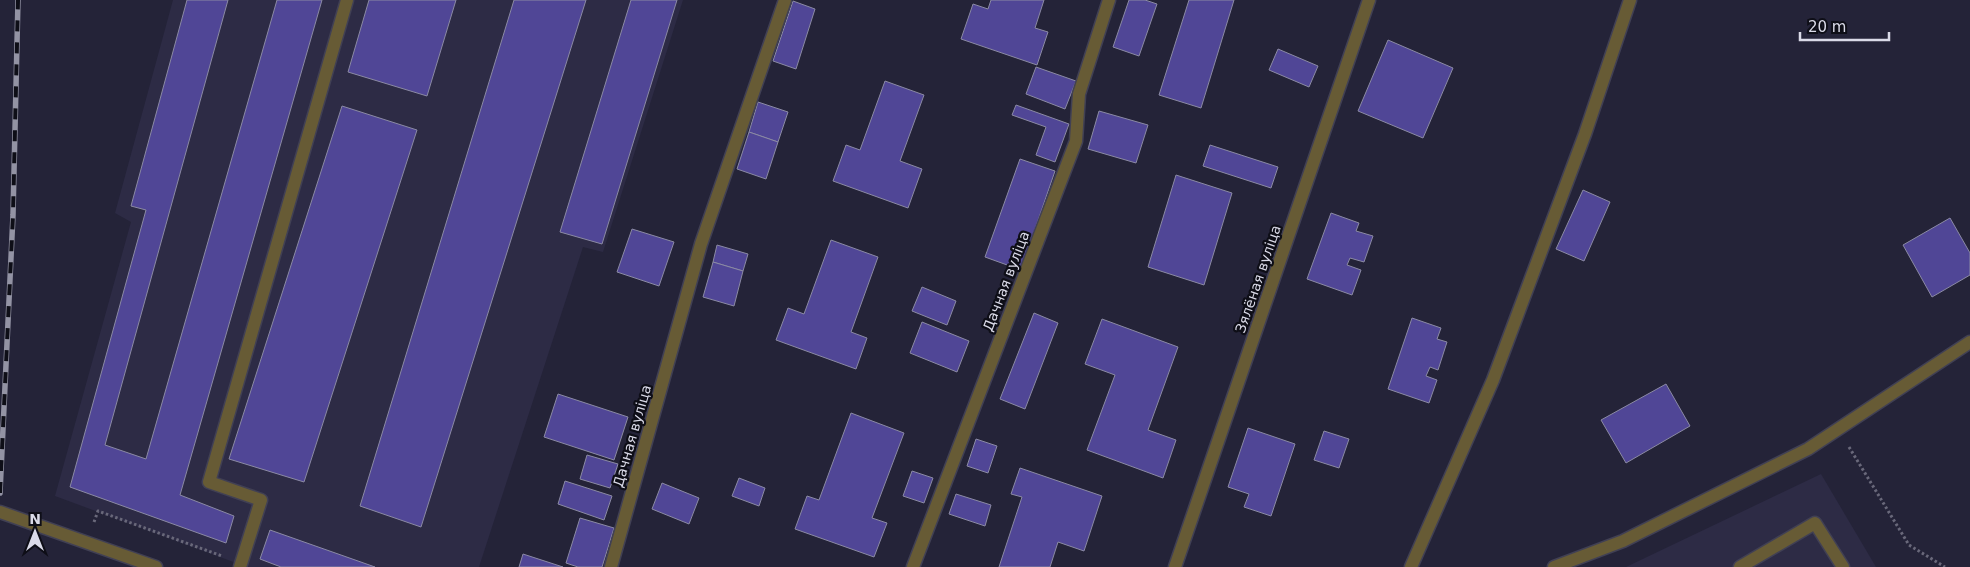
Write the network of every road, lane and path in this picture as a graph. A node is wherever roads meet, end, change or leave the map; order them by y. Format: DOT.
graph roads {
  1 [pos="347,0"];
  2 [pos="785,0"];
  3 [pos="1109,0"];
  4 [pos="1369,0"];
  5 [pos="1630,0"];
  6 [pos="1970,342"];
  7 [pos="1838,429"];
  8 [pos="0,512"];
  9 [pos="85,542"];
  10 [pos="240,565"];
  11 [pos="156,567"];
  12 [pos="611,567"];
  13 [pos="913,567"];
  14 [pos="1175,567"];
  15 [pos="1412,567"];
  16 [pos="1554,567"];
  17 [pos="1740,567"];
  18 [pos="1843,567"];
  19 [pos="1945,567"];
  1 -- 10 [label="street"];
  2 -- 12 [label="street, Дачная вуліца"];
  3 -- 13 [label="street, Дачная вуліца"];
  4 -- 14 [label="street, Зялёная вуліца"];
  5 -- 15 [label="street"];
  6 -- 7 [label="street"];
  7 -- 16 [label="street"];
  7 -- 19 [label="path"];
  8 -- 9 [label="street"];
  9 -- 10 [label="path"];
  9 -- 11 [label="street"];
  17 -- 18 [label="street"];
}
